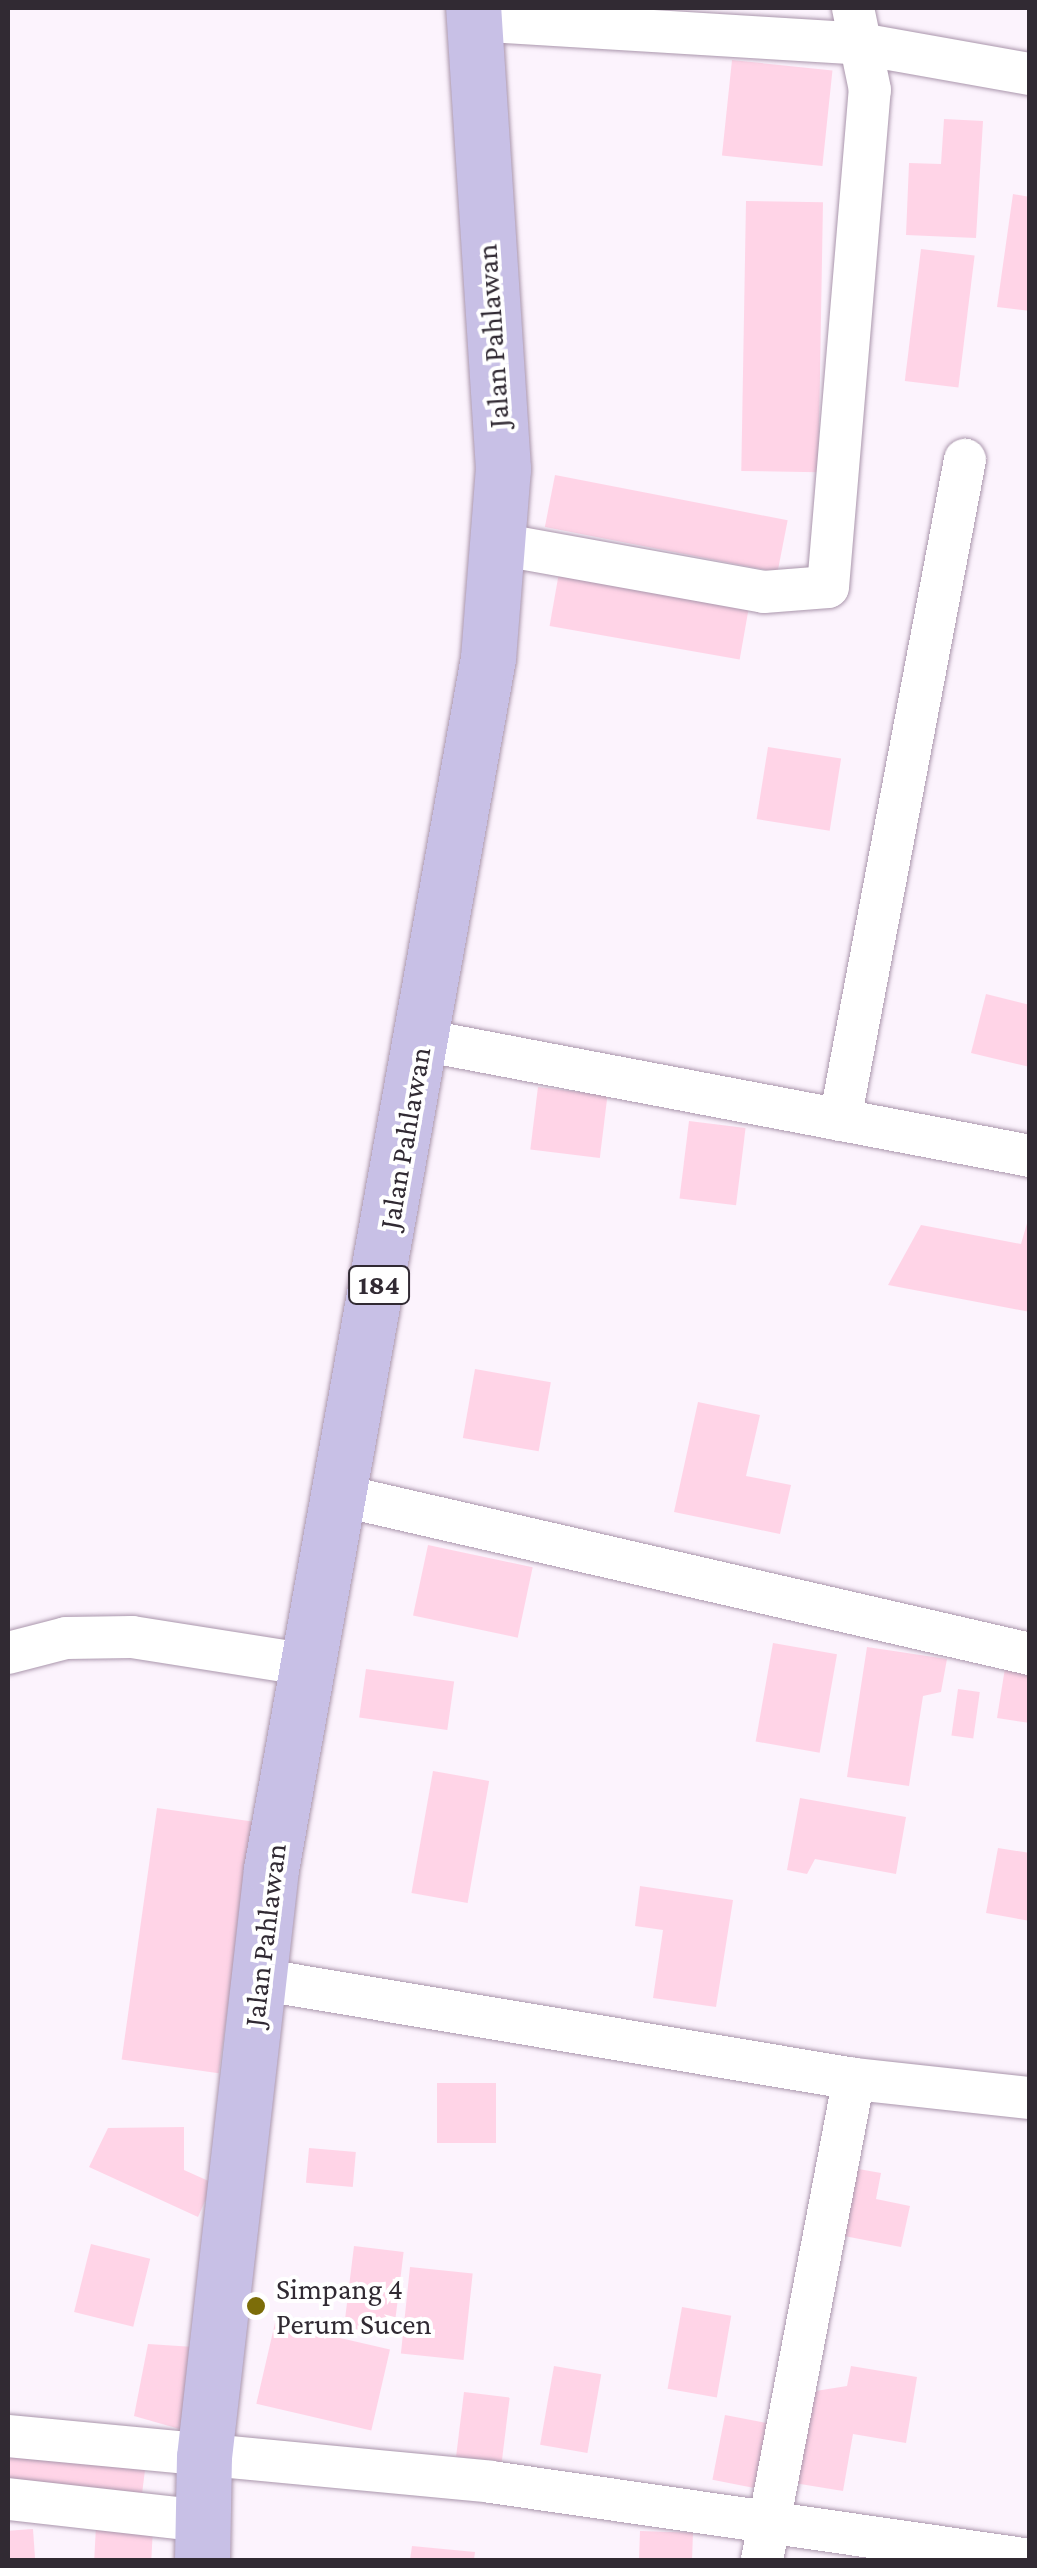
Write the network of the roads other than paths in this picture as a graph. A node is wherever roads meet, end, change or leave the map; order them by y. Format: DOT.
graph roads {
  1 [pos="473,14"];
  2 [pos="857,26"];
  3 [pos="1030,74"];
  4 [pos="965,460"];
  5 [pos="498,544"];
  6 [pos="422,1040"];
  7 [pos="840,1120"];
  8 [pos="1030,1156"];
  9 [pos="338,1495"];
  10 [pos="8,1654"];
  11 [pos="1030,1654"];
  12 [pos="308,1665"];
  13 [pos="258,1979"];
  14 [pos="854,2079"];
  15 [pos="1030,2098"];
  16 [pos="8,2436"];
  17 [pos="204,2457"];
  18 [pos="8,2499"];
  19 [pos="202,2541"];
  20 [pos="766,2541"];
  21 [pos="1030,2560"];
  1 -- 2 [label="street"];
  1 -- 5 [label="main road, Jalan Pahlawan / 184"];
  2 -- 3 [label="street"];
  2 -- 5 [label="street"];
  4 -- 7 [label="street"];
  5 -- 6 [label="main road, Jalan Pahlawan / 184"];
  6 -- 7 [label="street"];
  6 -- 9 [label="main road, Jalan Pahlawan / 184"];
  7 -- 8 [label="street"];
  9 -- 11 [label="street"];
  9 -- 12 [label="main road, Jalan Pahlawan / 184"];
  10 -- 12 [label="street"];
  12 -- 13 [label="main road, Jalan Pahlawan / 184"];
  13 -- 14 [label="street"];
  13 -- 17 [label="main road, Jalan Pahlawan / 184"];
  14 -- 15 [label="street"];
  14 -- 20 [label="street"];
  16 -- 17 [label="street"];
  17 -- 19 [label="main road, Jalan Pahlawan / 184"];
  17 -- 20 [label="street"];
  18 -- 19 [label="street"];
  20 -- 21 [label="street"];
}
